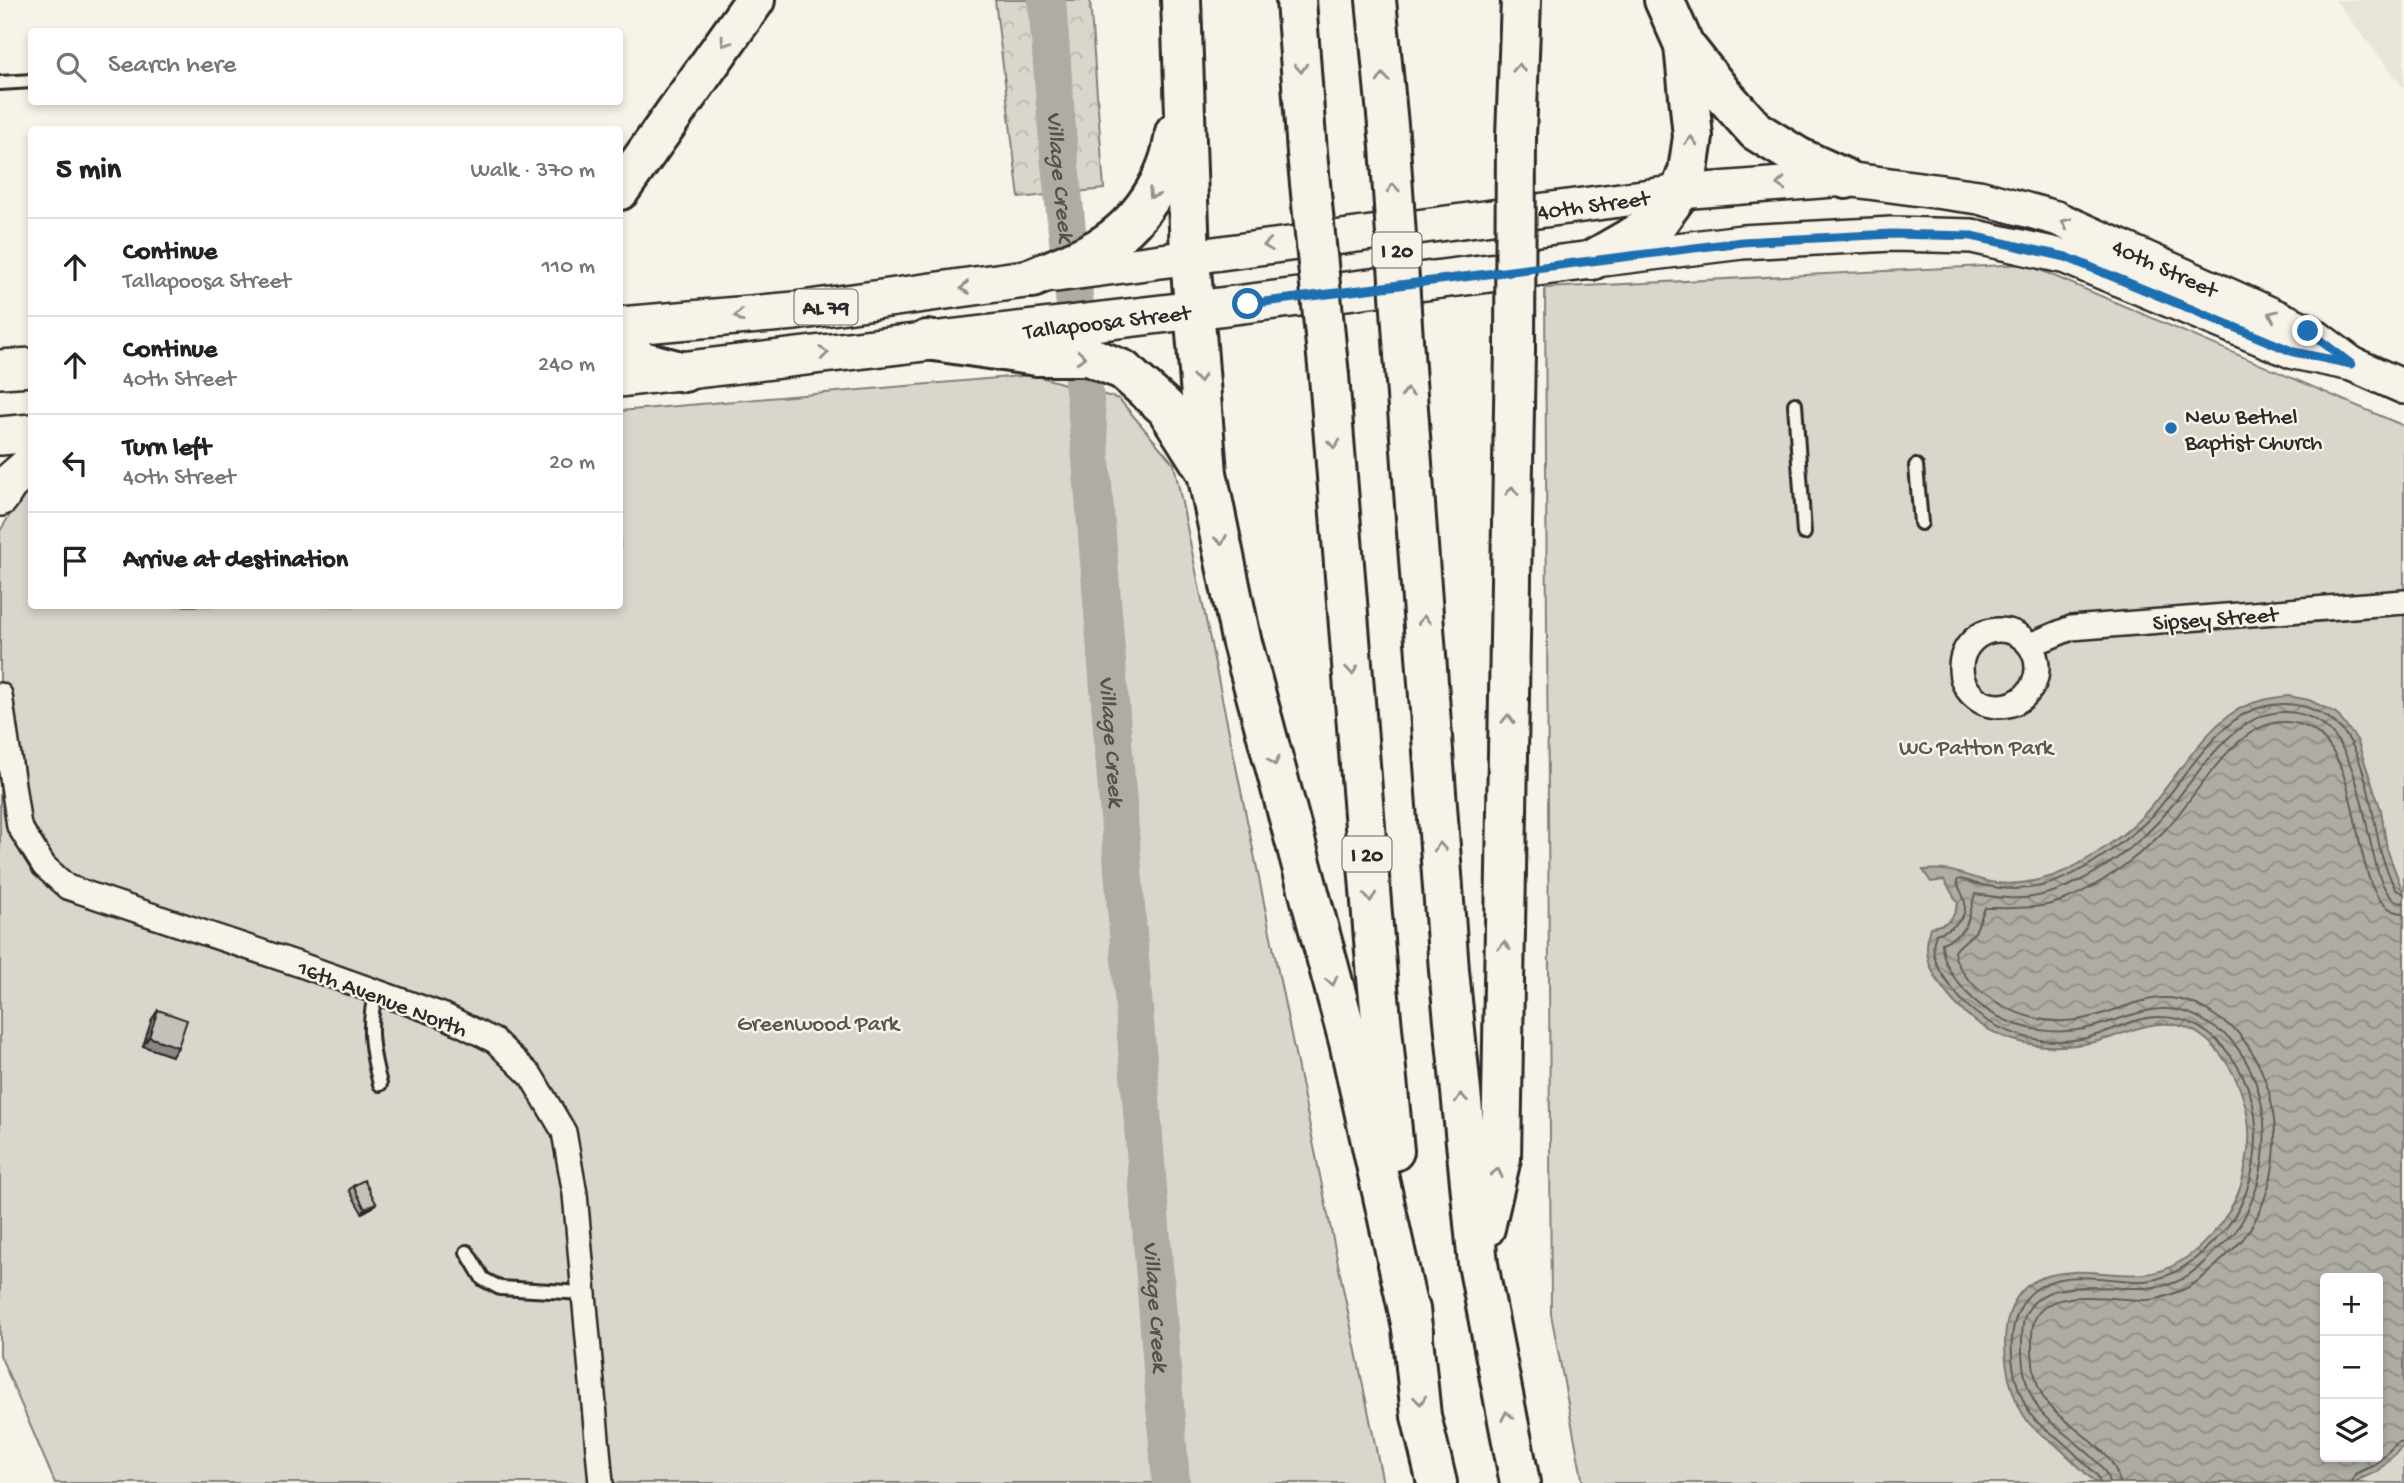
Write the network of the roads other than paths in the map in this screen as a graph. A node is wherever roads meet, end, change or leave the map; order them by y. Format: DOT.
graph roads {
  1 [pos="755,0"];
  2 [pos="1296,0"];
  3 [pos="1376,0"];
  4 [pos="1521,0"];
  5 [pos="1664,0"];
  6 [pos="1182,16"];
  7 [pos="1684,45"];
  8 [pos="28,81"];
  9 [pos="0,83"];
  10 [pos="696,85"];
  11 [pos="623,146"];
  12 [pos="1846,179"];
  13 [pos="623,186"];
  14 [pos="1680,192"];
  15 [pos="1190,256"];
  16 [pos="1100,258"];
  17 [pos="1592,260"];
  18 [pos="1032,278"];
  19 [pos="1195,310"];
  20 [pos="623,326"];
  21 [pos="927,340"];
  22 [pos="1038,342"];
  23 [pos="623,347"];
  24 [pos="2351,364"];
  25 [pos="28,367"];
  26 [pos="0,369"];
  27 [pos="684,372"];
  28 [pos="623,377"];
  29 [pos="2404,387"];
  30 [pos="1795,404"];
  31 [pos="28,433"];
  32 [pos="0,436"];
  33 [pos="1916,466"];
  34 [pos="28,467"];
  35 [pos="1207,473"];
  36 [pos="0,497"];
  37 [pos="1921,523"];
  38 [pos="1804,533"];
  39 [pos="2404,602"];
  40 [pos="2030,645"];
  41 [pos="0,695"];
  42 [pos="376,991"];
  43 [pos="380,1084"];
  44 [pos="467,1252"];
  45 [pos="1478,1264"];
  46 [pos="583,1293"];
  47 [pos="1413,1332"];
  48 [pos="601,1483"];
  49 [pos="1437,1483"];
  50 [pos="1521,1483"];
  1 -- 10 [label="highway, one-way"];
  2 -- 47 [label="highway, I 20, one-way, bridge"];
  45 -- 3 [label="highway, I 20, one-way, bridge"];
  45 -- 4 [label="highway, one-way, bridge"];
  5 -- 7 [label="highway"];
  6 -- 15 [label="highway"];
  6 -- 16 [label="highway, one-way"];
  7 -- 12 [label="highway"];
  14 -- 7 [label="highway, one-way"];
  8 -- 9 [label="lane"];
  10 -- 11 [label="highway"];
  10 -- 13 [label="highway"];
  12 -- 14 [label="street, 40th Street, one-way"];
  24 -- 12 [label="street, 40th Street, one-way"];
  14 -- 15 [label="street, 40th Street, one-way"];
  14 -- 17 [label="highway"];
  15 -- 16 [label="street"];
  15 -- 19 [label="highway"];
  16 -- 18 [label="highway"];
  17 -- 19 [label="main road, Tallapoosa Street"];
  17 -- 24 [label="street, 40th Street"];
  18 -- 20 [label="main road, AL 79, one-way"];
  19 -- 22 [label="main road, Tallapoosa Street"];
  19 -- 35 [label="highway, one-way"];
  21 -- 22 [label="highway"];
  27 -- 21 [label="main road, AL 79, one-way"];
  22 -- 35 [label="highway, one-way"];
  23 -- 27 [label="highway"];
  24 -- 29 [label="street"];
  25 -- 26 [label="main road"];
  27 -- 28 [label="main road, AL 79"];
  30 -- 38 [label="lane"];
  31 -- 32 [label="main road"];
  33 -- 37 [label="lane"];
  34 -- 36 [label="main road"];
  35 -- 47 [label="highway, one-way"];
  39 -- 40 [label="street, Sipsey Street"];
  41 -- 42 [label="street, 16th Avenue North"];
  42 -- 43 [label="lane"];
  42 -- 46 [label="street, 16th Avenue North"];
  44 -- 46 [label="lane"];
  50 -- 45 [label="highway, I 20, one-way"];
  46 -- 48 [label="street, 16th Avenue North"];
  47 -- 49 [label="highway, I 20, one-way"];
}
